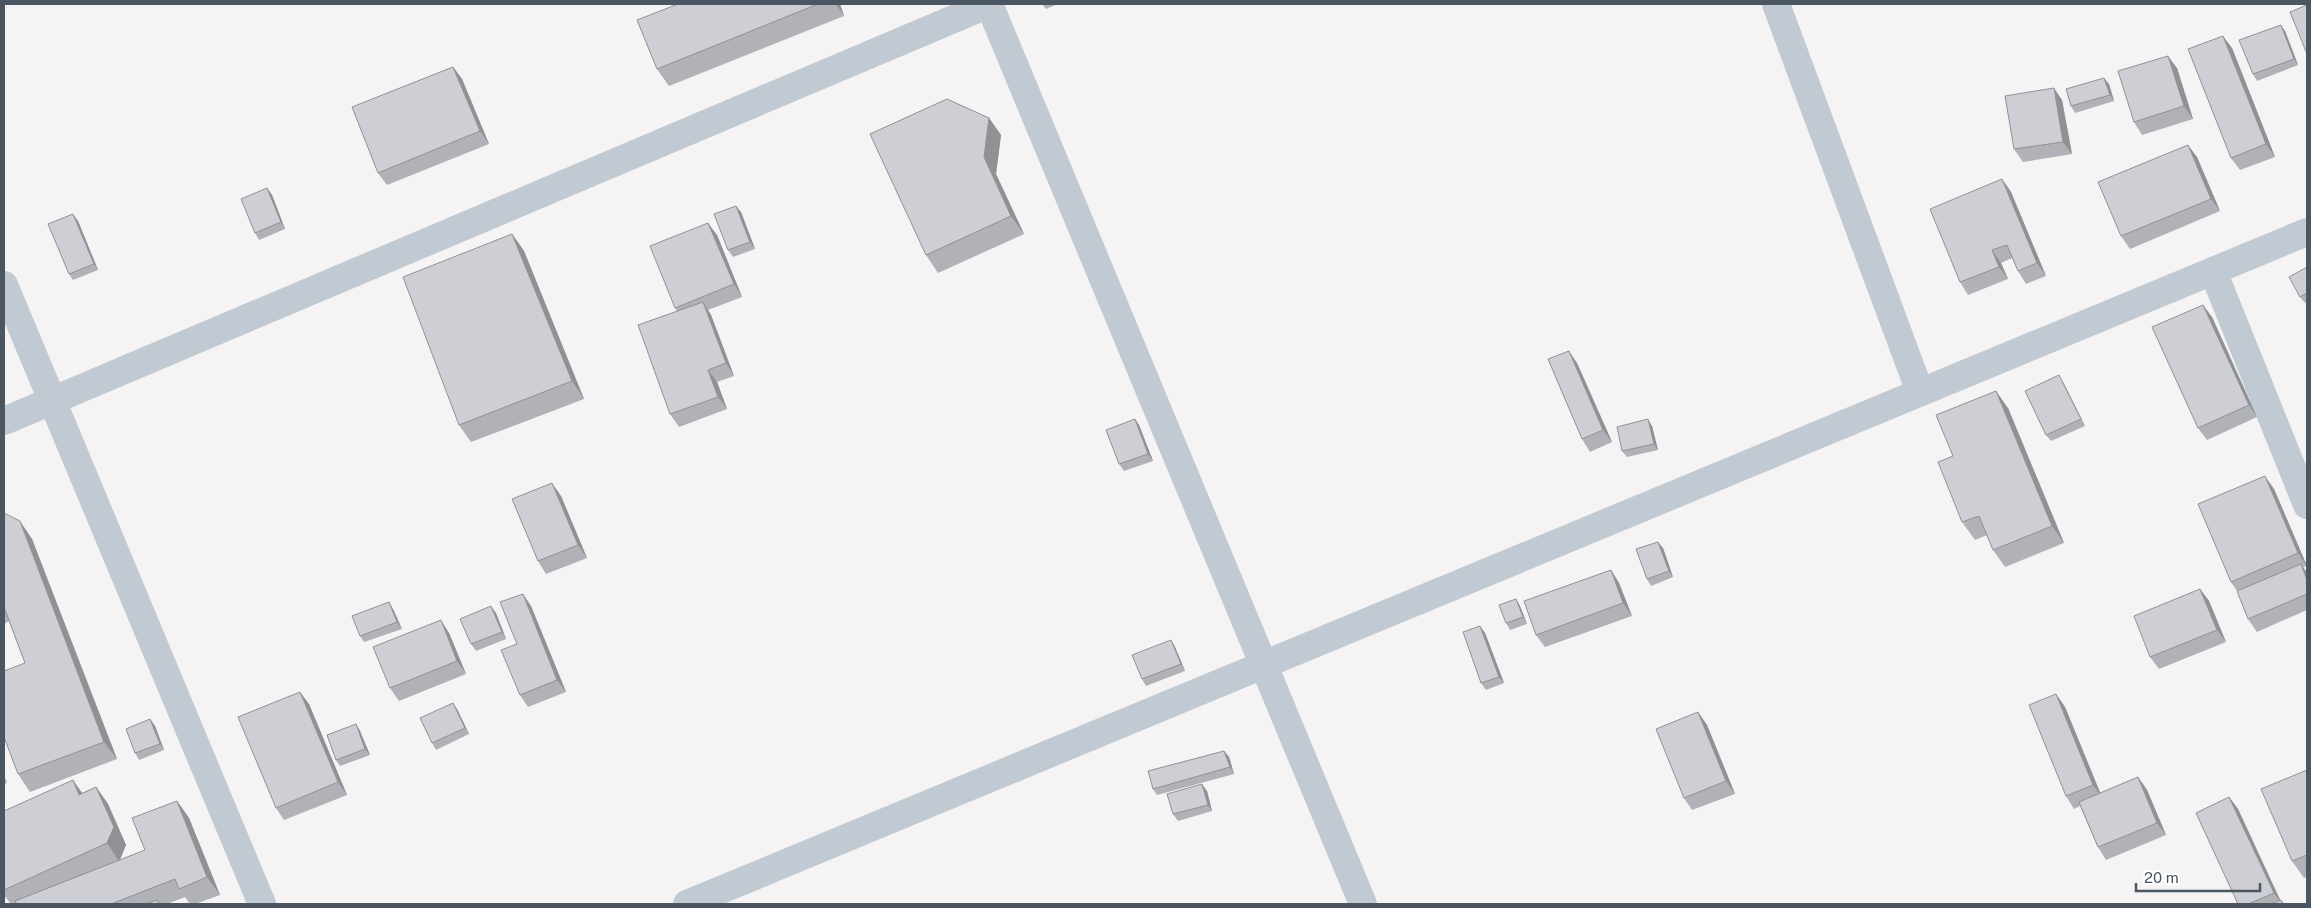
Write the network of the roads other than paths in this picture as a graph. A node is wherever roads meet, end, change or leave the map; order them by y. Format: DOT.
graph roads {
  1 [pos="989,4"];
  2 [pos="1776,4"];
  3 [pos="2307,232"];
  4 [pos="2213,271"];
  5 [pos="4,285"];
  6 [pos="1920,392"];
  7 [pos="52,401"];
  8 [pos="4,422"];
  9 [pos="2307,505"];
  10 [pos="1265,665"];
  11 [pos="262,904"];
  12 [pos="687,904"];
  13 [pos="1363,904"];
  1 -- 7 [label="street"];
  1 -- 10 [label="street"];
  2 -- 6 [label="street"];
  3 -- 4 [label="street"];
  4 -- 6 [label="street"];
  4 -- 9 [label="street"];
  5 -- 7 [label="street"];
  6 -- 10 [label="street"];
  7 -- 8 [label="street"];
  7 -- 11 [label="street"];
  10 -- 12 [label="street"];
  10 -- 13 [label="street"];
}
